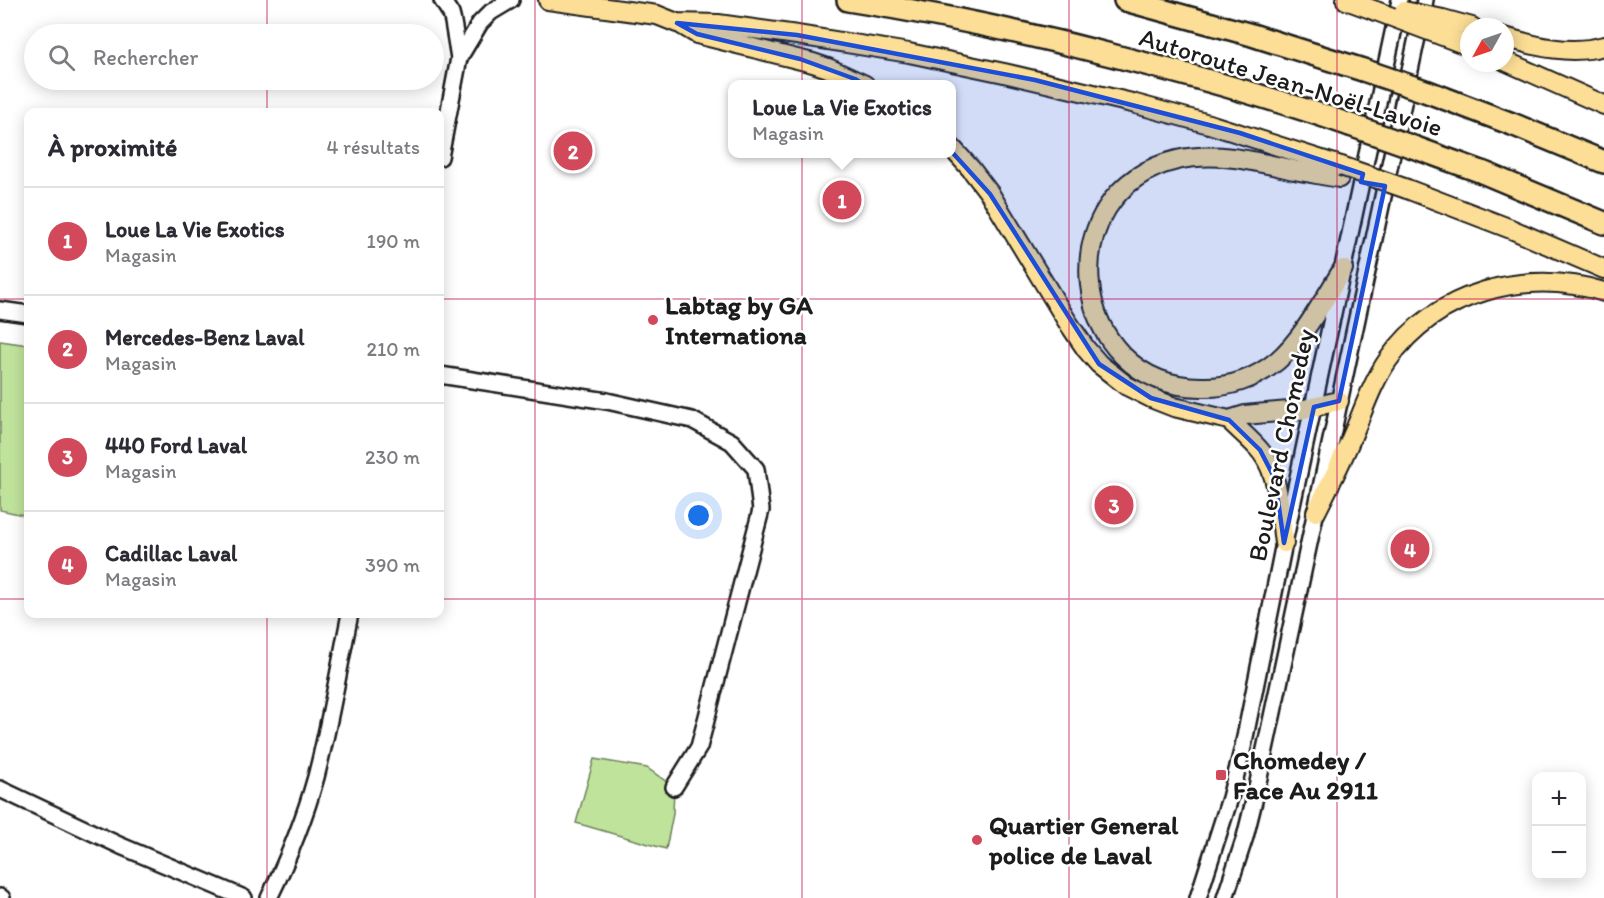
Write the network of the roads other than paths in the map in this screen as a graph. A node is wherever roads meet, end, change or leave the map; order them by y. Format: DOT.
graph roads {
  1 [pos="442,0"];
  2 [pos="511,0"];
  3 [pos="548,0"];
  4 [pos="848,0"];
  5 [pos="1125,0"];
  6 [pos="1348,0"];
  7 [pos="1400,0"];
  8 [pos="1425,0"];
  9 [pos="677,23"];
  10 [pos="1442,27"];
  11 [pos="1460,27"];
  12 [pos="1460,40"];
  13 [pos="1514,40"];
  14 [pos="1604,46"];
  15 [pos="459,58"];
  16 [pos="1514,65"];
  17 [pos="856,80"];
  18 [pos="1604,105"];
  19 [pos="444,136"];
  20 [pos="956,154"];
  21 [pos="1604,162"];
  22 [pos="1340,172"];
  23 [pos="1604,223"];
  24 [pos="1343,269"];
  25 [pos="1604,269"];
  26 [pos="1604,292"];
  27 [pos="0,310"];
  28 [pos="24,313"];
  29 [pos="444,376"];
  30 [pos="1339,401"];
  31 [pos="1314,407"];
  32 [pos="1229,420"];
  33 [pos="1316,513"];
  34 [pos="1284,543"];
  35 [pos="349,618"];
  36 [pos="674,787"];
  37 [pos="0,789"];
  38 [pos="244,898"];
  39 [pos="269,898"];
  40 [pos="1198,898"];
  41 [pos="1225,898"];
  1 -- 15 [label="street"];
  2 -- 15 [label="street"];
  3 -- 9 [label="main road"];
  4 -- 23 [label="highway, Autoroute Jean-Noël-Lavoie, bridge"];
  5 -- 21 [label="highway, Autoroute Jean-Noël-Lavoie, bridge"];
  6 -- 10 [label="main road, bridge"];
  7 -- 24 [label="street, Boulevard Chomedey"];
  8 -- 30 [label="street, Boulevard Chomedey"];
  9 -- 17 [label="main road"];
  9 -- 22 [label="main road"];
  10 -- 11 [label="main road"];
  10 -- 12 [label="main road"];
  13 -- 14 [label="main road"];
  15 -- 19 [label="street"];
  16 -- 18 [label="main road"];
  20 -- 32 [label="main road"];
  22 -- 24 [label="main road"];
  22 -- 25 [label="main road, bridge"];
  24 -- 31 [label="street, Boulevard Chomedey"];
  26 -- 33 [label="main road"];
  27 -- 28 [label="street"];
  29 -- 36 [label="street"];
  30 -- 31 [label="main road"];
  30 -- 33 [label="street, Boulevard Chomedey"];
  31 -- 32 [label="main road"];
  31 -- 34 [label="street, Boulevard Chomedey"];
  32 -- 34 [label="main road"];
  33 -- 41 [label="street, Boulevard Chomedey"];
  34 -- 40 [label="street, Boulevard Chomedey"];
  35 -- 39 [label="street"];
  37 -- 38 [label="street"];
}
